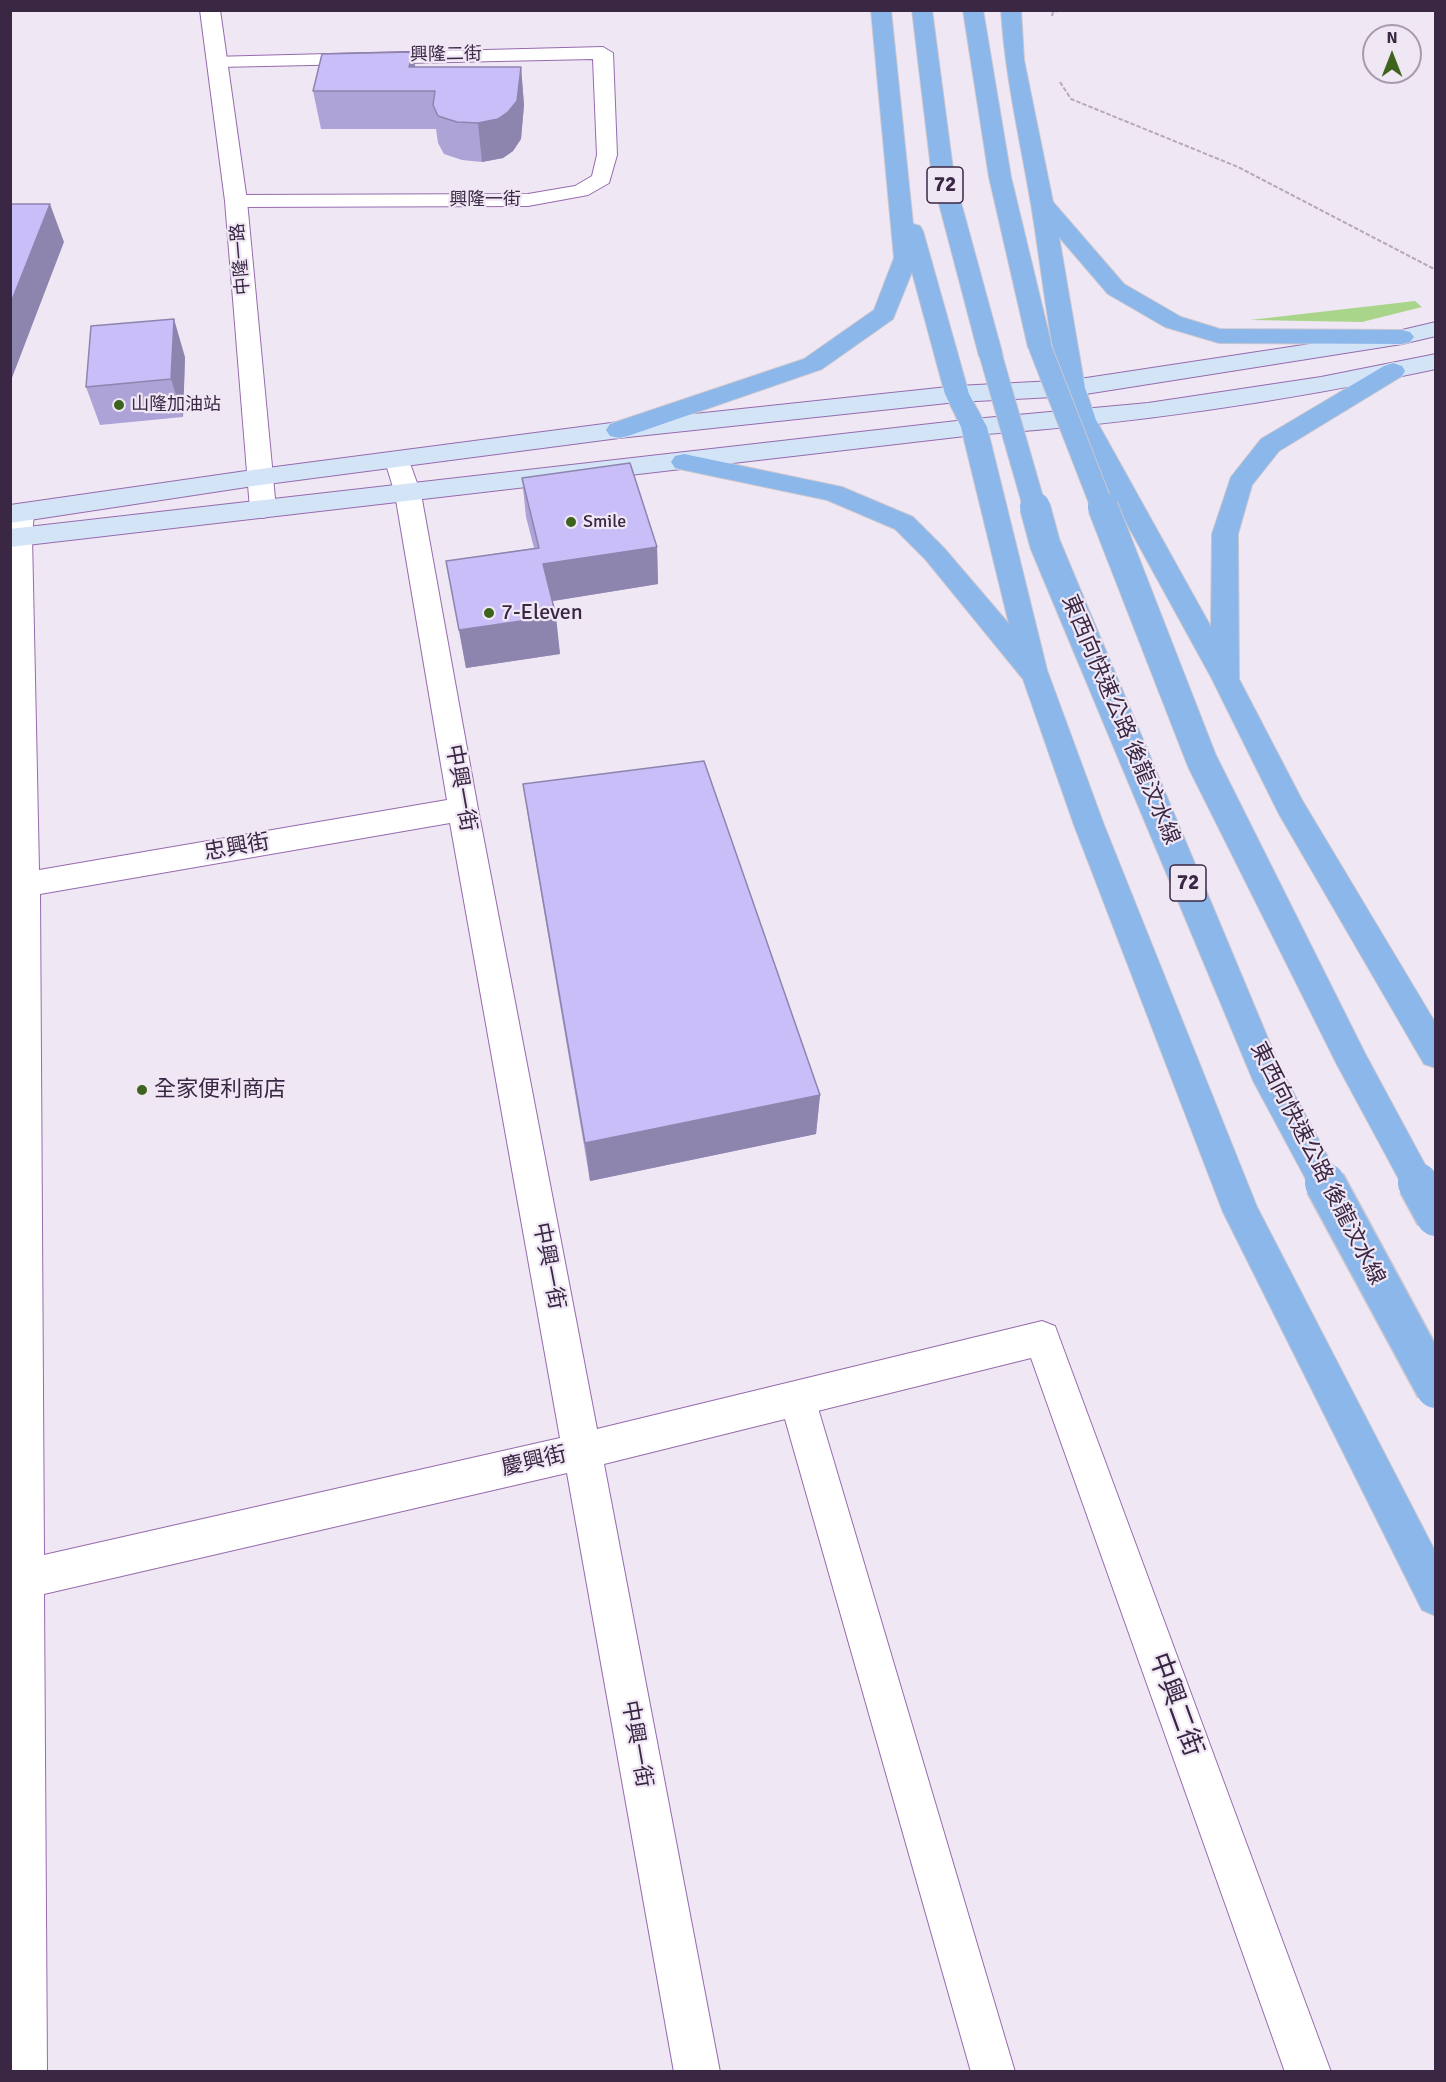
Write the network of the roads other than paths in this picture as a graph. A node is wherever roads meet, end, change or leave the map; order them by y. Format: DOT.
graph roads {
  1 [pos="210,10"];
  2 [pos="881,10"];
  3 [pos="922,10"];
  4 [pos="973,10"];
  5 [pos="1011,10"];
  6 [pos="603,53"];
  7 [pos="218,61"];
  8 [pos="897,177"];
  9 [pos="236,201"];
  10 [pos="1042,203"];
  11 [pos="1436,329"];
  12 [pos="1401,337"];
  13 [pos="1436,361"];
  14 [pos="1394,370"];
  15 [pos="1072,388"];
  16 [pos="957,394"];
  17 [pos="1083,420"];
  18 [pos="974,427"];
  19 [pos="619,430"];
  20 [pos="398,461"];
  21 [pos="684,462"];
  22 [pos="260,477"];
  23 [pos="408,494"];
  24 [pos="263,509"];
  25 [pos="15,525"];
  26 [pos="1036,675"];
  27 [pos="1225,678"];
  28 [pos="463,808"];
  29 [pos="17,886"];
  30 [pos="1436,1054"];
  31 [pos="1436,1216"];
  32 [pos="1042,1338"];
  33 [pos="1436,1388"];
  34 [pos="797,1398"];
  35 [pos="582,1451"];
  36 [pos="24,1579"];
  37 [pos="1436,1596"];
  38 [pos="24,2072"];
  39 [pos="697,2072"];
  40 [pos="993,2072"];
  41 [pos="1308,2072"];
  1 -- 7 [label="street, 中隆一路"];
  2 -- 8 [label="highway"];
  3 -- 33 [label="highway, 東西向快速公路 後龍汶水線 / 72, bridge"];
  4 -- 31 [label="highway, bridge"];
  5 -- 10 [label="highway"];
  6 -- 7 [label="lane, 興隆二街"];
  6 -- 9 [label="lane, 興隆一街"];
  7 -- 9 [label="street, 中隆一路"];
  8 -- 16 [label="highway"];
  8 -- 19 [label="highway"];
  9 -- 22 [label="street, 中隆一路"];
  10 -- 12 [label="highway"];
  10 -- 15 [label="highway"];
  11 -- 12 [label="main road"];
  12 -- 15 [label="main road"];
  13 -- 14 [label="main road"];
  14 -- 17 [label="main road"];
  14 -- 27 [label="highway"];
  15 -- 16 [label="main road"];
  15 -- 17 [label="highway"];
  16 -- 18 [label="highway"];
  16 -- 19 [label="main road"];
  17 -- 18 [label="main road"];
  17 -- 27 [label="highway"];
  18 -- 21 [label="main road"];
  18 -- 26 [label="highway"];
  19 -- 20 [label="main road"];
  20 -- 22 [label="main road"];
  20 -- 23 [label="street, 中興一街"];
  21 -- 23 [label="main road"];
  21 -- 26 [label="highway"];
  22 -- 24 [label="street, 中隆一路"];
  22 -- 25 [label="main road"];
  23 -- 24 [label="main road"];
  23 -- 28 [label="street, 中興一街"];
  24 -- 25 [label="main road"];
  25 -- 29 [label="street"];
  26 -- 37 [label="highway"];
  27 -- 30 [label="highway"];
  28 -- 29 [label="street, 忠興街"];
  28 -- 35 [label="street, 中興一街"];
  29 -- 36 [label="street"];
  32 -- 34 [label="street, 慶興街"];
  32 -- 41 [label="street, 中興二街"];
  34 -- 35 [label="street, 慶興街"];
  34 -- 40 [label="lane"];
  35 -- 36 [label="street, 慶興街"];
  35 -- 39 [label="street, 中興一街"];
  36 -- 38 [label="street"];
}
